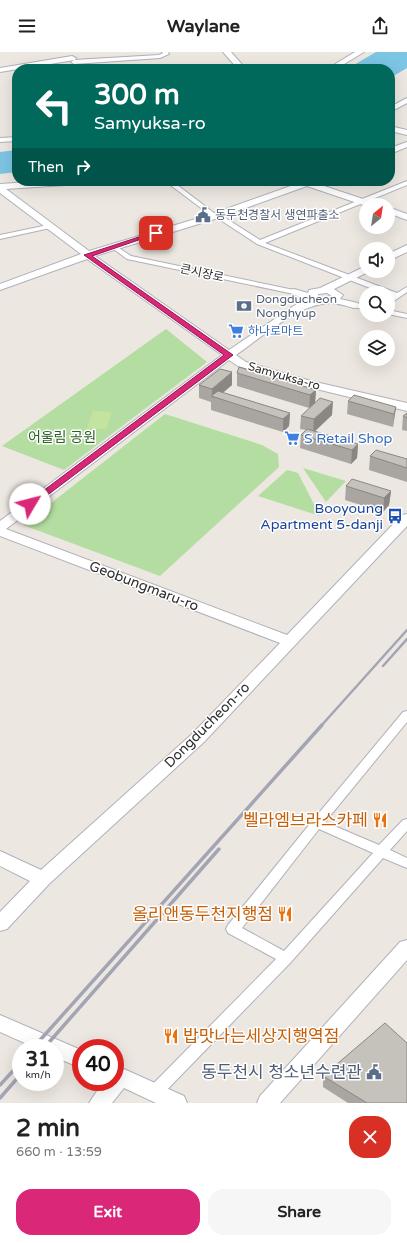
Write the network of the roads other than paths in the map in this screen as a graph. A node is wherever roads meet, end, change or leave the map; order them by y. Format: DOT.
graph roads {
  1 [pos="65,52"];
  2 [pos="147,52"];
  3 [pos="165,52"];
  4 [pos="227,52"];
  5 [pos="360,52"];
  6 [pos="73,60"];
  7 [pos="110,60"];
  8 [pos="44,64"];
  9 [pos="76,64"];
  10 [pos="238,64"];
  11 [pos="340,64"];
  12 [pos="12,68"];
  13 [pos="0,70"];
  14 [pos="407,100"];
  15 [pos="395,107"];
  16 [pos="395,129"];
  17 [pos="407,133"];
  18 [pos="12,139"];
  19 [pos="0,140"];
  20 [pos="407,144"];
  21 [pos="395,149"];
  22 [pos="407,183"];
  23 [pos="23,186"];
  24 [pos="175,186"];
  25 [pos="296,186"];
  26 [pos="318,186"];
  27 [pos="0,188"];
  28 [pos="371,198"];
  29 [pos="359,201"];
  30 [pos="359,203"];
  31 [pos="395,213"];
  32 [pos="218,215"];
  33 [pos="407,217"];
  34 [pos="48,227"];
  35 [pos="0,237"];
  36 [pos="259,243"];
  37 [pos="113,246"];
  38 [pos="407,248"];
  39 [pos="395,254"];
  40 [pos="87,255"];
  41 [pos="359,273"];
  42 [pos="349,278"];
  43 [pos="0,287"];
  44 [pos="407,289"];
  45 [pos="324,290"];
  46 [pos="313,294"];
  47 [pos="299,296"];
  48 [pos="398,296"];
  49 [pos="333,298"];
  50 [pos="395,298"];
  51 [pos="354,305"];
  52 [pos="359,306"];
  53 [pos="292,310"];
  54 [pos="395,313"];
  55 [pos="407,316"];
  56 [pos="229,355"];
  57 [pos="407,407"];
  58 [pos="407,518"];
  59 [pos="0,527"];
  60 [pos="0,532"];
  61 [pos="288,642"];
  62 [pos="407,715"];
  63 [pos="317,823"];
  64 [pos="407,823"];
  65 [pos="381,852"];
  66 [pos="0,858"];
  67 [pos="407,863"];
  68 [pos="43,880"];
  69 [pos="0,924"];
  70 [pos="407,947"];
  71 [pos="286,958"];
  72 [pos="0,1022"];
  73 [pos="72,1055"];
  74 [pos="124,1078"];
  75 [pos="107,1091"];
  76 [pos="155,1092"];
  77 [pos="99,1103"];
  78 [pos="177,1103"];
  79 [pos="268,1103"];
  1 -- 6 [label="street"];
  2 -- 7 [label="street"];
  3 -- 7 [label="street"];
  4 -- 10 [label="street"];
  5 -- 11 [label="street"];
  6 -- 7 [label="street"];
  6 -- 8 [label="street"];
  6 -- 9 [label="street"];
  12 -- 13 [label="street"];
  14 -- 15 [label="street"];
  16 -- 17 [label="street"];
  18 -- 19 [label="street"];
  20 -- 21 [label="street"];
  22 -- 28 [label="street"];
  23 -- 27 [label="street"];
  24 -- 32 [label="street"];
  25 -- 32 [label="street"];
  26 -- 29 [label="street"];
  27 -- 34 [label="street, Samyuksa-ro"];
  30 -- 36 [label="street"];
  31 -- 33 [label="street"];
  32 -- 36 [label="street"];
  32 -- 37 [label="street"];
  34 -- 35 [label="street"];
  34 -- 40 [label="street, Samyuksa-ro"];
  36 -- 42 [label="street"];
  37 -- 40 [label="street"];
  37 -- 47 [label="street, 큰시장로"];
  38 -- 39 [label="street"];
  40 -- 43 [label="street"];
  40 -- 56 [label="street, Samyuksa-ro"];
  41 -- 42 [label="street"];
  42 -- 45 [label="street"];
  42 -- 48 [label="street"];
  42 -- 49 [label="street"];
  44 -- 48 [label="street"];
  45 -- 46 [label="street"];
  45 -- 49 [label="street"];
  46 -- 47 [label="street"];
  46 -- 49 [label="street"];
  47 -- 53 [label="street"];
  48 -- 50 [label="street"];
  49 -- 51 [label="street"];
  49 -- 53 [label="street"];
  51 -- 52 [label="street"];
  53 -- 56 [label="street"];
  54 -- 55 [label="street"];
  56 -- 57 [label="street, Samyuksa-ro"];
  56 -- 59 [label="street"];
  58 -- 61 [label="street, Dongducheon-ro"];
  60 -- 61 [label="street, Geobungmaru-ro"];
  61 -- 68 [label="street, Dongducheon-ro"];
  62 -- 63 [label="street"];
  63 -- 65 [label="street"];
  63 -- 71 [label="street"];
  64 -- 65 [label="street"];
  65 -- 67 [label="street"];
  65 -- 71 [label="street"];
  66 -- 68 [label="street"];
  68 -- 69 [label="street, Dongducheon-ro"];
  70 -- 79 [label="street"];
  71 -- 76 [label="street"];
  72 -- 73 [label="street"];
  74 -- 76 [label="street"];
  75 -- 77 [label="street"];
  76 -- 78 [label="street"];
}
